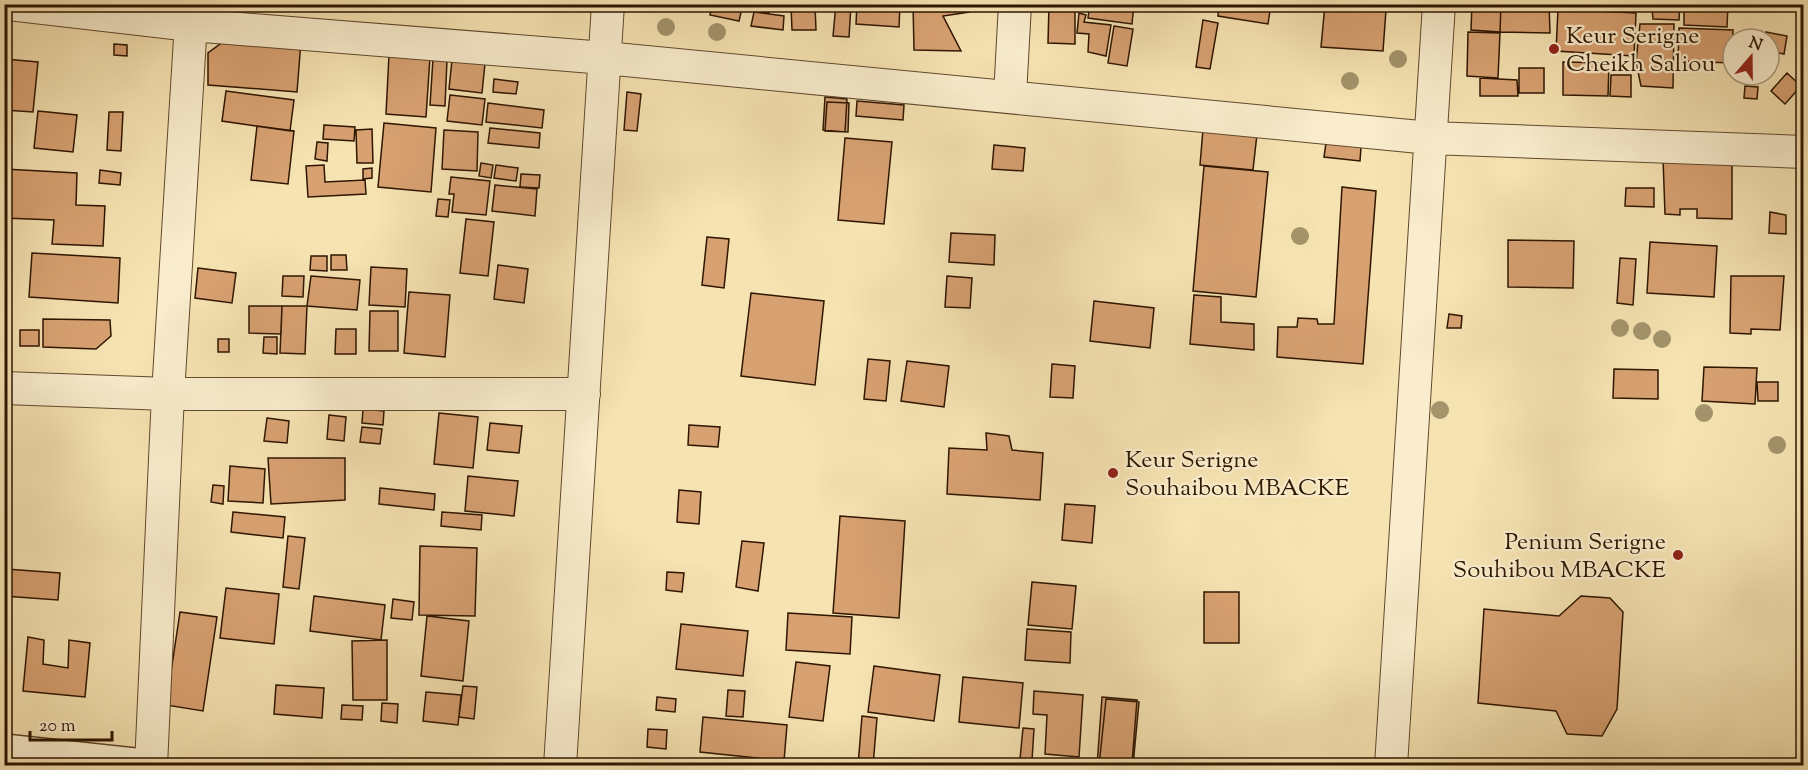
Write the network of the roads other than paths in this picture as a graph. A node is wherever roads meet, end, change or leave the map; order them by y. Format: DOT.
graph roads {
  1 [pos="9,4"];
  2 [pos="608,4"];
  3 [pos="1016,4"];
  4 [pos="1438,4"];
  5 [pos="192,15"];
  6 [pos="605,58"];
  7 [pos="1010,96"];
  8 [pos="1430,138"];
  9 [pos="1803,152"];
  10 [pos="4,388"];
  11 [pos="168,394"];
  12 [pos="584,394"];
  13 [pos="4,751"];
  14 [pos="144,765"];
  15 [pos="151,765"];
  16 [pos="560,765"];
  17 [pos="1391,765"];
  1 -- 5 [label="street"];
  2 -- 6 [label="street"];
  3 -- 7 [label="street"];
  4 -- 8 [label="street"];
  5 -- 6 [label="street"];
  5 -- 11 [label="street"];
  6 -- 7 [label="street"];
  6 -- 12 [label="street"];
  7 -- 8 [label="street"];
  8 -- 9 [label="street"];
  8 -- 17 [label="street"];
  10 -- 11 [label="street"];
  11 -- 12 [label="street"];
  11 -- 15 [label="street"];
  12 -- 16 [label="street"];
  13 -- 14 [label="street"];
}
